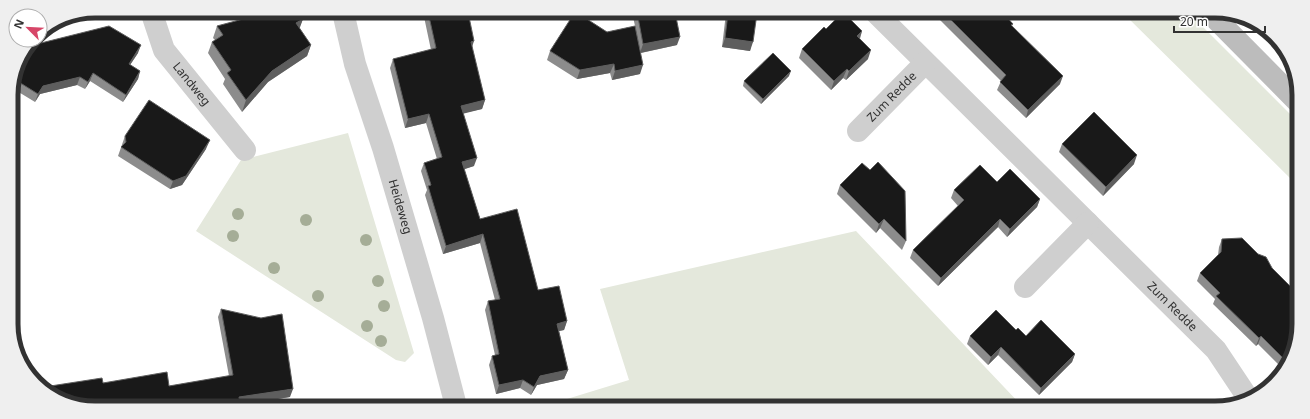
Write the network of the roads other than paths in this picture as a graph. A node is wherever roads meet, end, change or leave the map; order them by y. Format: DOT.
graph roads {
  1 [pos="153,18"];
  2 [pos="344,18"];
  3 [pos="881,18"];
  4 [pos="1215,18"];
  5 [pos="925,63"];
  6 [pos="1292,96"];
  7 [pos="858,131"];
  8 [pos="245,150"];
  9 [pos="1088,223"];
  10 [pos="1025,287"];
  11 [pos="1246,395"];
  12 [pos="451,401"];
  1 -- 8 [label="street, Landweg"];
  2 -- 12 [label="street, Heideweg"];
  3 -- 5 [label="street, Zum Redde"];
  4 -- 6 [label="main road"];
  5 -- 7 [label="street, Zum Redde"];
  5 -- 9 [label="street, Zum Redde"];
  9 -- 10 [label="street"];
  9 -- 11 [label="street, Zum Redde"];
}
